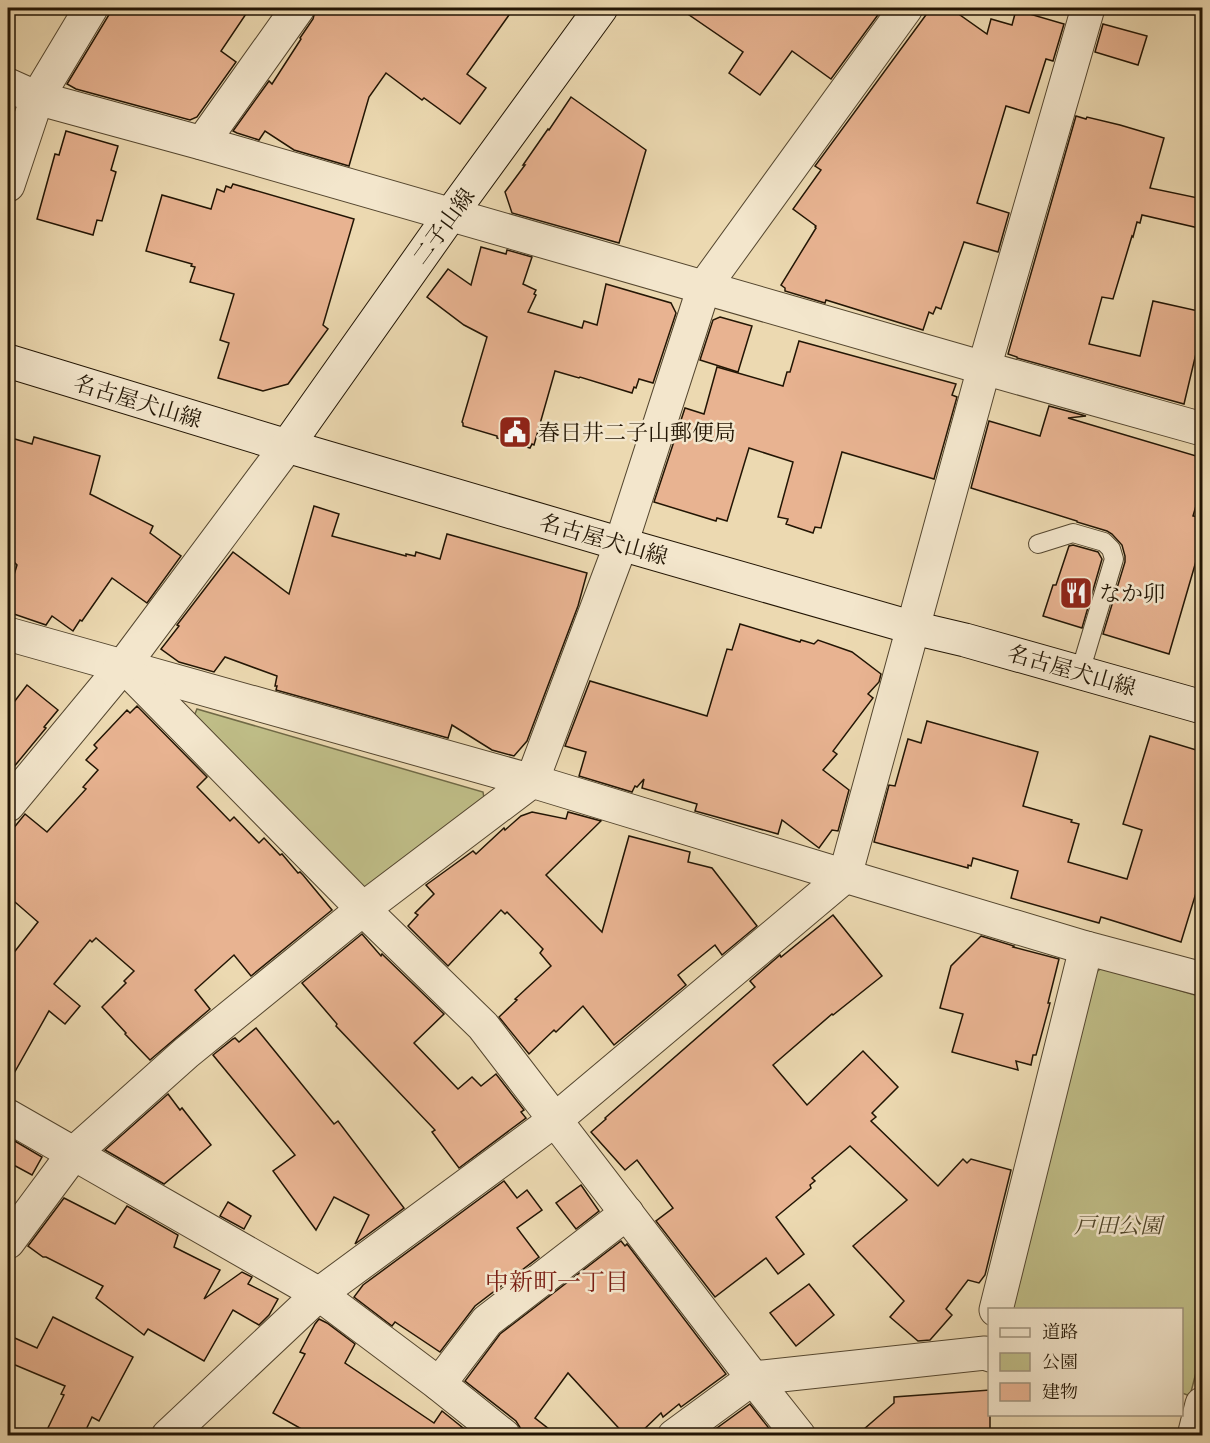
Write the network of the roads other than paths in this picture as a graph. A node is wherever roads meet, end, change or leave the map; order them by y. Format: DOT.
graph roads {
  1 [pos="92,8"];
  2 [pos="298,8"];
  3 [pos="601,8"];
  4 [pos="906,8"];
  5 [pos="1088,8"];
  6 [pos="8,85"];
  7 [pos="37,98"];
  8 [pos="202,143"];
  9 [pos="8,185"];
  10 [pos="451,214"];
  11 [pos="704,287"];
  12 [pos="8,361"];
  13 [pos="984,368"];
  14 [pos="1203,429"];
  15 [pos="287,446"];
  16 [pos="621,544"];
  17 [pos="1038,544"];
  18 [pos="914,628"];
  19 [pos="8,634"];
  20 [pos="123,666"];
  21 [pos="1080,672"];
  22 [pos="1203,707"];
  23 [pos="532,781"];
  24 [pos="8,805"];
  25 [pos="845,876"];
  26 [pos="363,909"];
  27 [pos="1086,948"];
  28 [pos="1203,979"];
  29 [pos="8,1116"];
  30 [pos="555,1120"];
  31 [pos="74,1153"];
  32 [pos="627,1213"];
  33 [pos="8,1242"];
  34 [pos="319,1294"];
  35 [pos="996,1308"];
  36 [pos="988,1348"];
  37 [pos="753,1378"];
  38 [pos="439,1384"];
  39 [pos="168,1436"];
  40 [pos="504,1436"];
  41 [pos="674,1436"];
  42 [pos="799,1436"];
  1 -- 7 [label="street"];
  2 -- 8 [label="street"];
  3 -- 10 [label="street, 二子山線"];
  4 -- 11 [label="street"];
  5 -- 13 [label="street"];
  6 -- 7 [label="street"];
  7 -- 8 [label="street"];
  7 -- 9 [label="street"];
  8 -- 10 [label="street"];
  10 -- 11 [label="street"];
  10 -- 15 [label="street, 二子山線"];
  11 -- 13 [label="street"];
  11 -- 16 [label="street"];
  12 -- 15 [label="street, 名古屋犬山線"];
  13 -- 14 [label="street"];
  13 -- 18 [label="street"];
  15 -- 16 [label="street, 名古屋犬山線"];
  15 -- 20 [label="street, 二子山線"];
  16 -- 18 [label="street, 名古屋犬山線"];
  16 -- 23 [label="street"];
  17 -- 21 [label="lane"];
  18 -- 21 [label="street, 名古屋犬山線"];
  18 -- 25 [label="street"];
  19 -- 20 [label="street"];
  20 -- 23 [label="street"];
  20 -- 24 [label="street, 二子山線"];
  20 -- 26 [label="street"];
  21 -- 22 [label="street, 名古屋犬山線"];
  23 -- 25 [label="street"];
  23 -- 26 [label="street"];
  25 -- 27 [label="street"];
  25 -- 30 [label="street"];
  26 -- 30 [label="street"];
  26 -- 31 [label="street"];
  27 -- 28 [label="street"];
  27 -- 35 [label="street"];
  29 -- 31 [label="street"];
  30 -- 32 [label="street"];
  30 -- 34 [label="street"];
  31 -- 33 [label="street"];
  31 -- 34 [label="street"];
  32 -- 37 [label="street"];
  32 -- 38 [label="street"];
  34 -- 38 [label="street"];
  34 -- 39 [label="street"];
  36 -- 37 [label="street"];
  37 -- 41 [label="street"];
  37 -- 42 [label="street"];
  38 -- 40 [label="street"];
}
